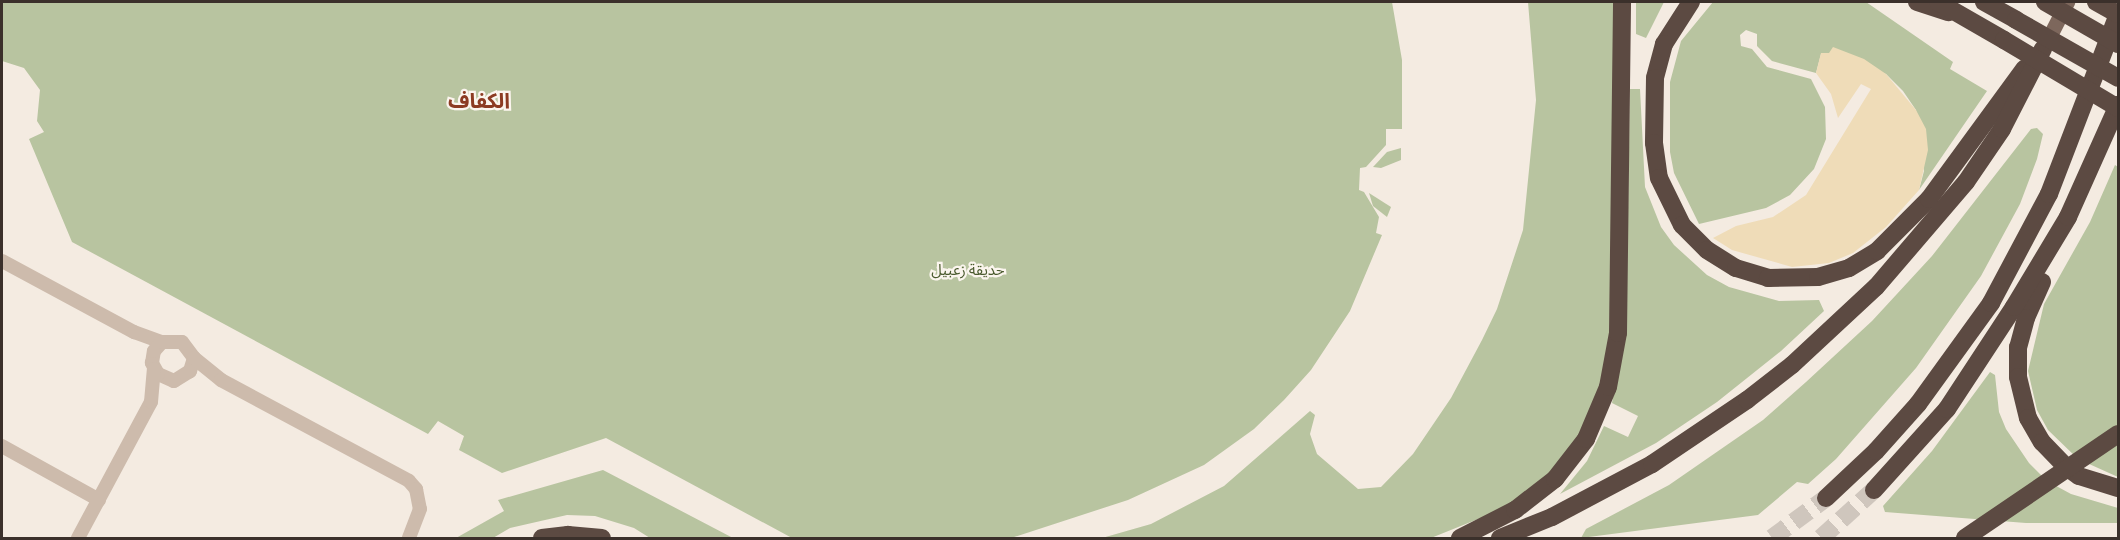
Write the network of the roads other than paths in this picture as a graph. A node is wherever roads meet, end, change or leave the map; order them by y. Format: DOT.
graph roads {
  1 [pos="1622,2"];
  2 [pos="1691,2"];
  3 [pos="1917,2"];
  4 [pos="1938,2"];
  5 [pos="1984,2"];
  6 [pos="2045,2"];
  7 [pos="2067,2"];
  8 [pos="2096,2"];
  9 [pos="1959,14"];
  10 [pos="2118,14"];
  11 [pos="2118,44"];
  12 [pos="2043,49"];
  13 [pos="2118,78"];
  14 [pos="2118,106"];
  15 [pos="2068,217"];
  16 [pos="2,261"];
  17 [pos="134,332"];
  18 [pos="162,342"];
  19 [pos="194,358"];
  20 [pos="153,363"];
  21 [pos="180,378"];
  22 [pos="222,380"];
  23 [pos="151,402"];
  24 [pos="2118,434"];
  25 [pos="2,447"];
  26 [pos="2118,489"];
  27 [pos="1874,490"];
  28 [pos="1826,498"];
  29 [pos="99,500"];
  30 [pos="78,538"];
  31 [pos="409,538"];
  32 [pos="542,538"];
  33 [pos="602,538"];
  34 [pos="1460,538"];
  35 [pos="1500,538"];
  36 [pos="1965,538"];
  1 -- 34 [label="highway"];
  2 -- 12 [label="highway"];
  3 -- 9 [label="highway"];
  4 -- 9 [label="highway"];
  5 -- 13 [label="highway, bridge"];
  6 -- 11 [label="highway, bridge"];
  7 -- 12 [label="main road"];
  8 -- 10 [label="highway, bridge"];
  9 -- 14 [label="highway, bridge"];
  10 -- 28 [label="highway"];
  12 -- 35 [label="highway"];
  14 -- 15 [label="highway"];
  15 -- 26 [label="highway"];
  15 -- 27 [label="highway"];
  16 -- 17 [label="street"];
  17 -- 18 [label="street"];
  17 -- 20 [label="street"];
  18 -- 19 [label="street"];
  18 -- 20 [label="street"];
  19 -- 21 [label="street"];
  19 -- 22 [label="street"];
  20 -- 21 [label="street"];
  20 -- 23 [label="street"];
  21 -- 22 [label="street"];
  21 -- 23 [label="street"];
  22 -- 31 [label="street"];
  23 -- 29 [label="street"];
  24 -- 36 [label="highway, bridge"];
  25 -- 29 [label="street"];
  29 -- 30 [label="street"];
  32 -- 33 [label="highway"];
}
